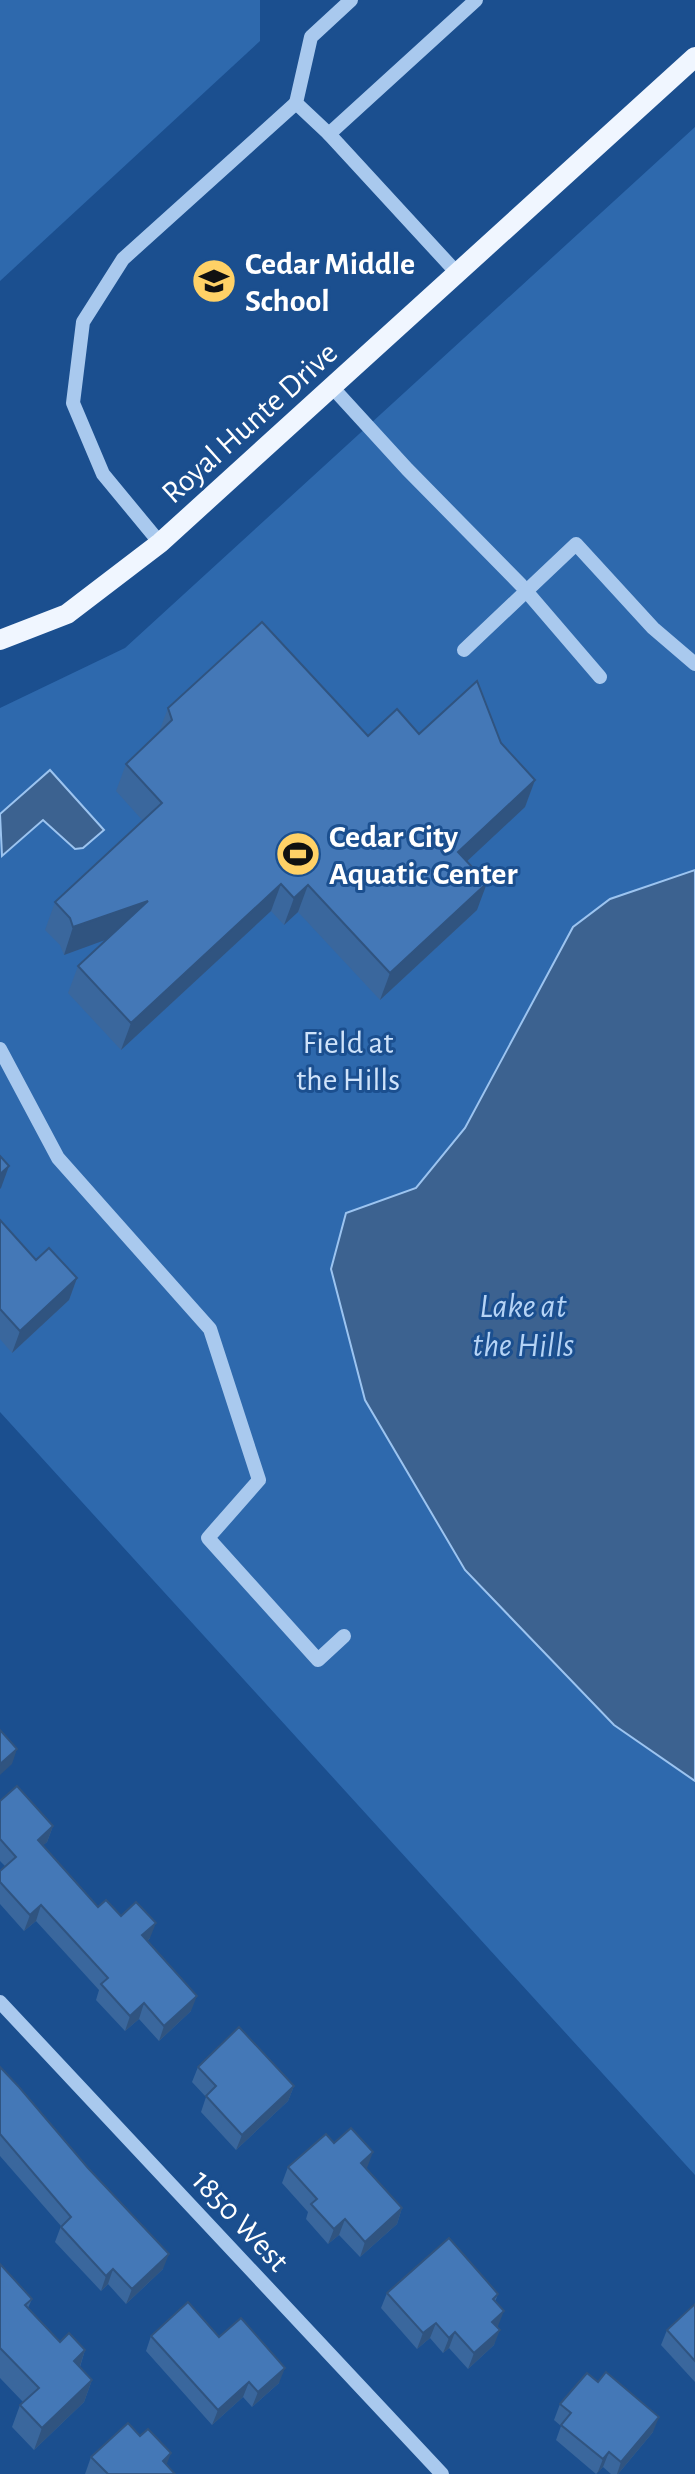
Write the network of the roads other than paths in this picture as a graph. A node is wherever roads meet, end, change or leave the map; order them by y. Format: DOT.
graph roads {
  1 [pos="351,0"];
  2 [pos="476,0"];
  3 [pos="695,57"];
  4 [pos="296,103"];
  5 [pos="329,134"];
  6 [pos="457,273"];
  7 [pos="332,387"];
  8 [pos="160,543"];
  9 [pos="526,591"];
  10 [pos="0,640"];
  11 [pos="464,650"];
  12 [pos="695,664"];
  13 [pos="600,677"];
  14 [pos="0,1049"];
  15 [pos="344,1636"];
  16 [pos="0,2002"];
  17 [pos="442,2474"];
  1 -- 4 [label="street"];
  2 -- 5 [label="street"];
  3 -- 6 [label="main road, Royal Hunte Drive"];
  4 -- 5 [label="street"];
  4 -- 8 [label="street"];
  5 -- 6 [label="street"];
  6 -- 7 [label="main road, Royal Hunte Drive"];
  7 -- 8 [label="main road, Royal Hunte Drive"];
  7 -- 9 [label="street"];
  8 -- 10 [label="main road, Royal Hunte Drive"];
  9 -- 11 [label="street"];
  9 -- 12 [label="street"];
  9 -- 13 [label="street"];
  14 -- 15 [label="street"];
  16 -- 17 [label="street, 1850 West"];
}
